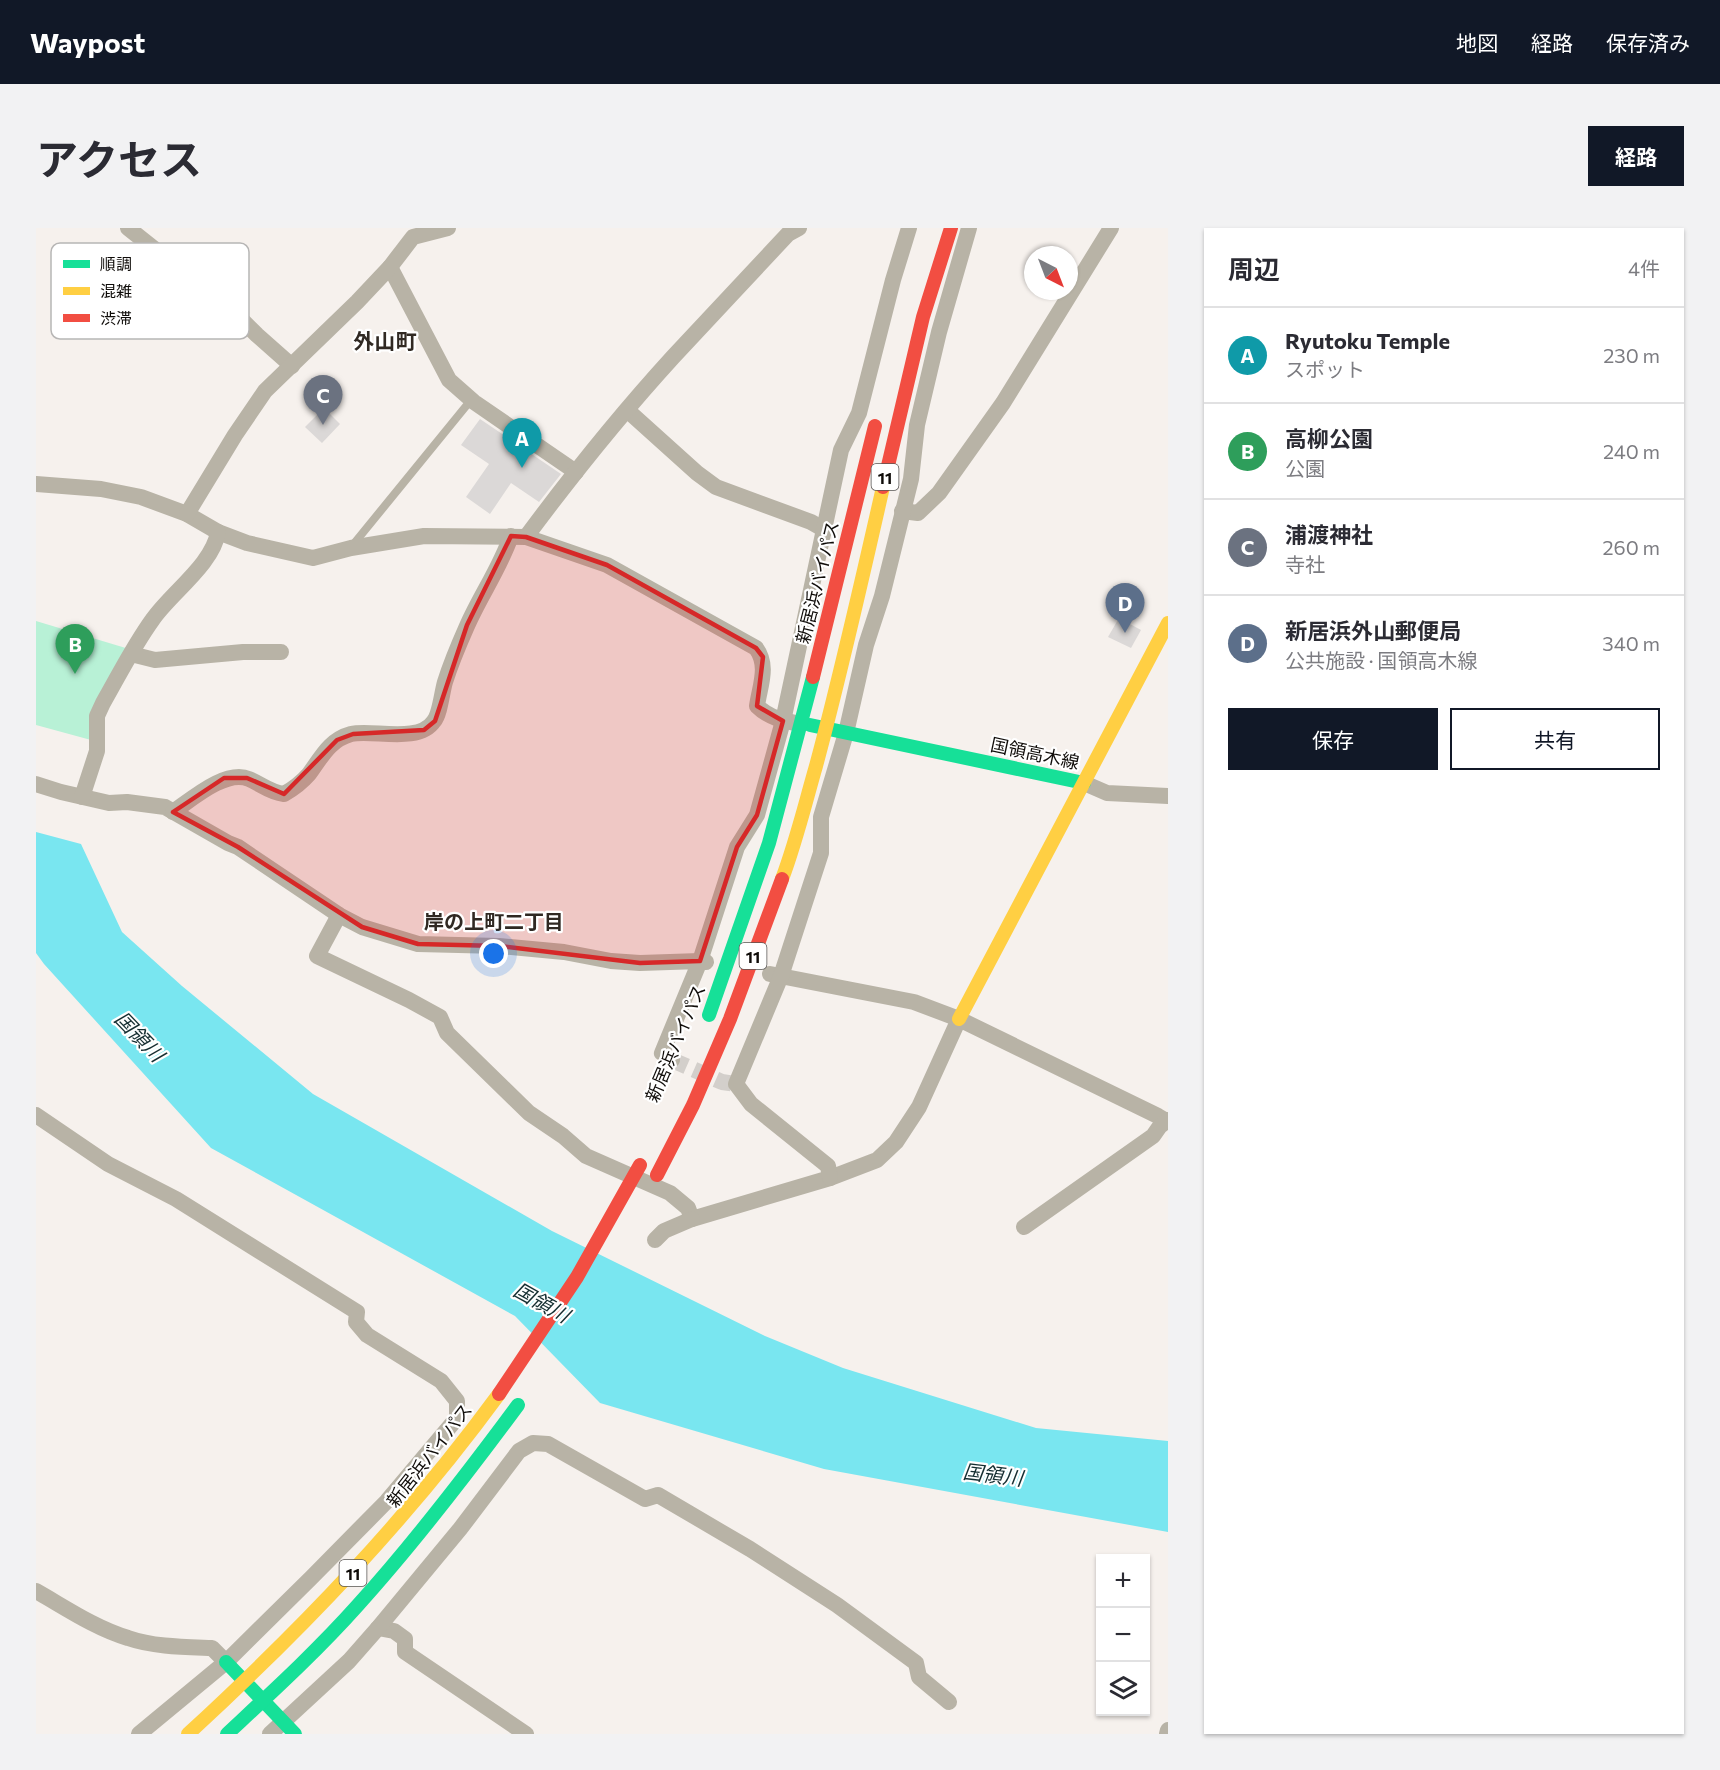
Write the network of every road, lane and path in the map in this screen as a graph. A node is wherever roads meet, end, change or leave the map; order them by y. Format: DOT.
graph roads {
  1 [pos="128,228"];
  2 [pos="448,228"];
  3 [pos="799,228"];
  4 [pos="909,228"];
  5 [pos="951,228"];
  6 [pos="969,228"];
  7 [pos="1111,228"];
  8 [pos="410,232"];
  9 [pos="147,243"];
  10 [pos="390,267"];
  11 [pos="249,327"];
  12 [pos="292,366"];
  13 [pos="471,400"];
  14 [pos="627,410"];
  15 [pos="879,410"];
  16 [pos="576,472"];
  17 [pos="36,484"];
  18 [pos="902,511"];
  19 [pos="187,514"];
  20 [pos="825,530"];
  21 [pos="218,532"];
  22 [pos="519,537"];
  23 [pos="351,548"];
  24 [pos="1168,623"];
  25 [pos="281,652"];
  26 [pos="131,654"];
  27 [pos="783,721"];
  28 [pos="801,724"];
  29 [pos="826,728"];
  30 [pos="846,733"];
  31 [pos="1084,783"];
  32 [pos="36,784"];
  33 [pos="1168,796"];
  34 [pos="82,797"];
  35 [pos="173,812"];
  36 [pos="339,915"];
  37 [pos="703,961"];
  38 [pos="775,975"];
  39 [pos="959,1019"];
  40 [pos="702,1030"];
  41 [pos="672,1060"];
  42 [pos="36,1115"];
  43 [pos="1168,1121"];
  44 [pos="642,1160"];
  45 [pos="830,1178"];
  46 [pos="646,1196"];
  47 [pos="692,1219"];
  48 [pos="1024,1227"];
  49 [pos="655,1240"];
  50 [pos="521,1401"];
  51 [pos="36,1591"];
  52 [pos="378,1628"];
  53 [pos="226,1662"];
  54 [pos="245,1682"];
  55 [pos="262,1701"];
  56 [pos="949,1702"];
  57 [pos="276,1728"];
  58 [pos="139,1734"];
  59 [pos="188,1734"];
  60 [pos="227,1734"];
  61 [pos="295,1734"];
  62 [pos="526,1734"];
  1 -- 9 [label="street"];
  2 -- 8 [label="street"];
  3 -- 14 [label="street"];
  4 -- 20 [label="street"];
  5 -- 29 [label="main road, 11"];
  6 -- 18 [label="street"];
  7 -- 18 [label="street"];
  8 -- 10 [label="street"];
  10 -- 12 [label="street"];
  10 -- 13 [label="street"];
  11 -- 12 [label="street"];
  12 -- 19 [label="street"];
  13 -- 16 [label="street"];
  13 -- 23 [label="lane"];
  14 -- 16 [label="street"];
  14 -- 20 [label="street"];
  15 -- 28 [label="main road, 新居浜バイパス / 11"];
  16 -- 22 [label="street"];
  17 -- 19 [label="street"];
  18 -- 30 [label="street"];
  19 -- 21 [label="street"];
  20 -- 27 [label="street"];
  21 -- 23 [label="street"];
  21 -- 26 [label="street"];
  22 -- 23 [label="street"];
  22 -- 27 [label="street"];
  22 -- 35 [label="street"];
  24 -- 31 [label="main road, 国領高木線"];
  25 -- 26 [label="street"];
  26 -- 34 [label="street"];
  27 -- 28 [label="street"];
  27 -- 37 [label="street"];
  28 -- 29 [label="main road, 国領高木線"];
  28 -- 40 [label="main road, 新居浜バイパス / 11"];
  29 -- 30 [label="main road, 国領高木線"];
  29 -- 46 [label="main road, 11"];
  30 -- 31 [label="main road, 国領高木線"];
  30 -- 38 [label="street"];
  31 -- 33 [label="street"];
  31 -- 39 [label="main road"];
  32 -- 34 [label="street"];
  34 -- 35 [label="street"];
  35 -- 36 [label="street"];
  36 -- 37 [label="street"];
  36 -- 47 [label="street"];
  37 -- 41 [label="street"];
  38 -- 39 [label="street"];
  38 -- 45 [label="street"];
  39 -- 43 [label="street"];
  39 -- 45 [label="street"];
  42 -- 53 [label="street"];
  43 -- 48 [label="street"];
  44 -- 54 [label="main road, 新居浜バイパス / 11, bridge"];
  45 -- 47 [label="street"];
  47 -- 49 [label="street"];
  50 -- 55 [label="main road, 11"];
  51 -- 53 [label="street"];
  52 -- 56 [label="street"];
  52 -- 57 [label="street"];
  52 -- 62 [label="street"];
  53 -- 54 [label="main road"];
  53 -- 58 [label="street"];
  54 -- 55 [label="main road"];
  54 -- 59 [label="main road, 新居浜バイパス / 11"];
  55 -- 57 [label="main road"];
  55 -- 60 [label="main road, 11"];
  57 -- 61 [label="main road"];
}
